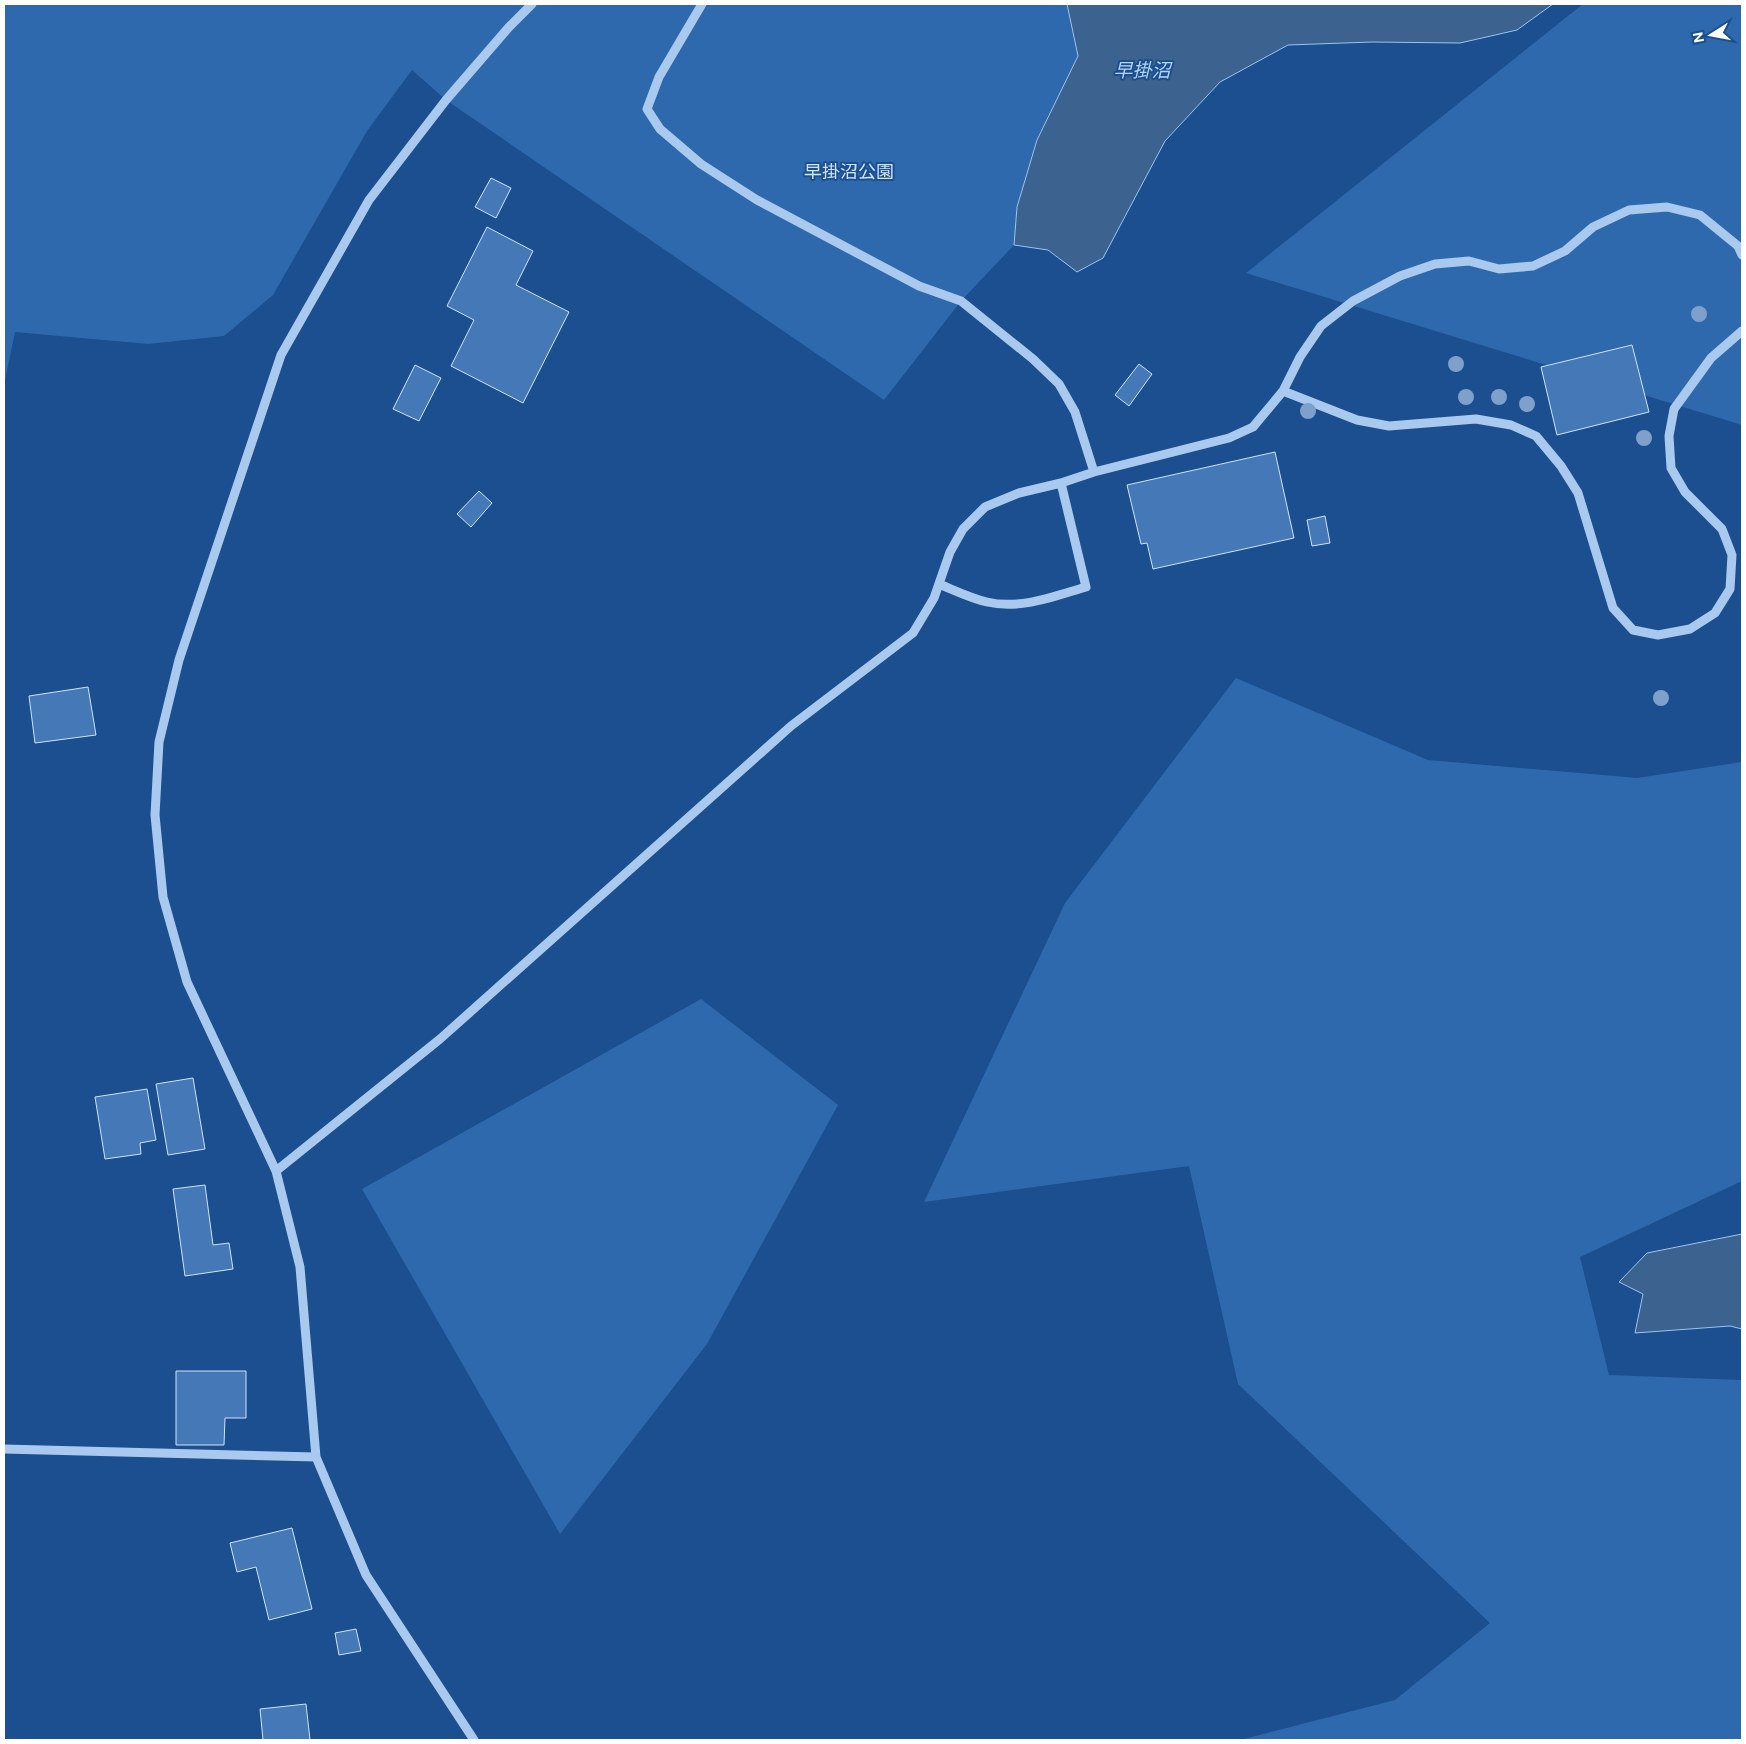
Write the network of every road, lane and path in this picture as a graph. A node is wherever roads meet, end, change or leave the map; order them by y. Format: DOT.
graph roads {
  1 [pos="532,4"];
  2 [pos="702,4"];
  3 [pos="1742,255"];
  4 [pos="1742,331"];
  5 [pos="1284,391"];
  6 [pos="1094,472"];
  7 [pos="1061,483"];
  8 [pos="939,584"];
  9 [pos="276,1171"];
  10 [pos="4,1449"];
  11 [pos="316,1456"];
  12 [pos="474,1740"];
  1 -- 9 [label="street"];
  2 -- 6 [label="street"];
  3 -- 5 [label="street"];
  4 -- 5 [label="street"];
  5 -- 6 [label="street"];
  6 -- 7 [label="street"];
  7 -- 8 [label="street"];
  7 -- 8 [label="street"];
  8 -- 9 [label="street"];
  9 -- 11 [label="street"];
  10 -- 11 [label="street"];
  11 -- 12 [label="street"];
}
